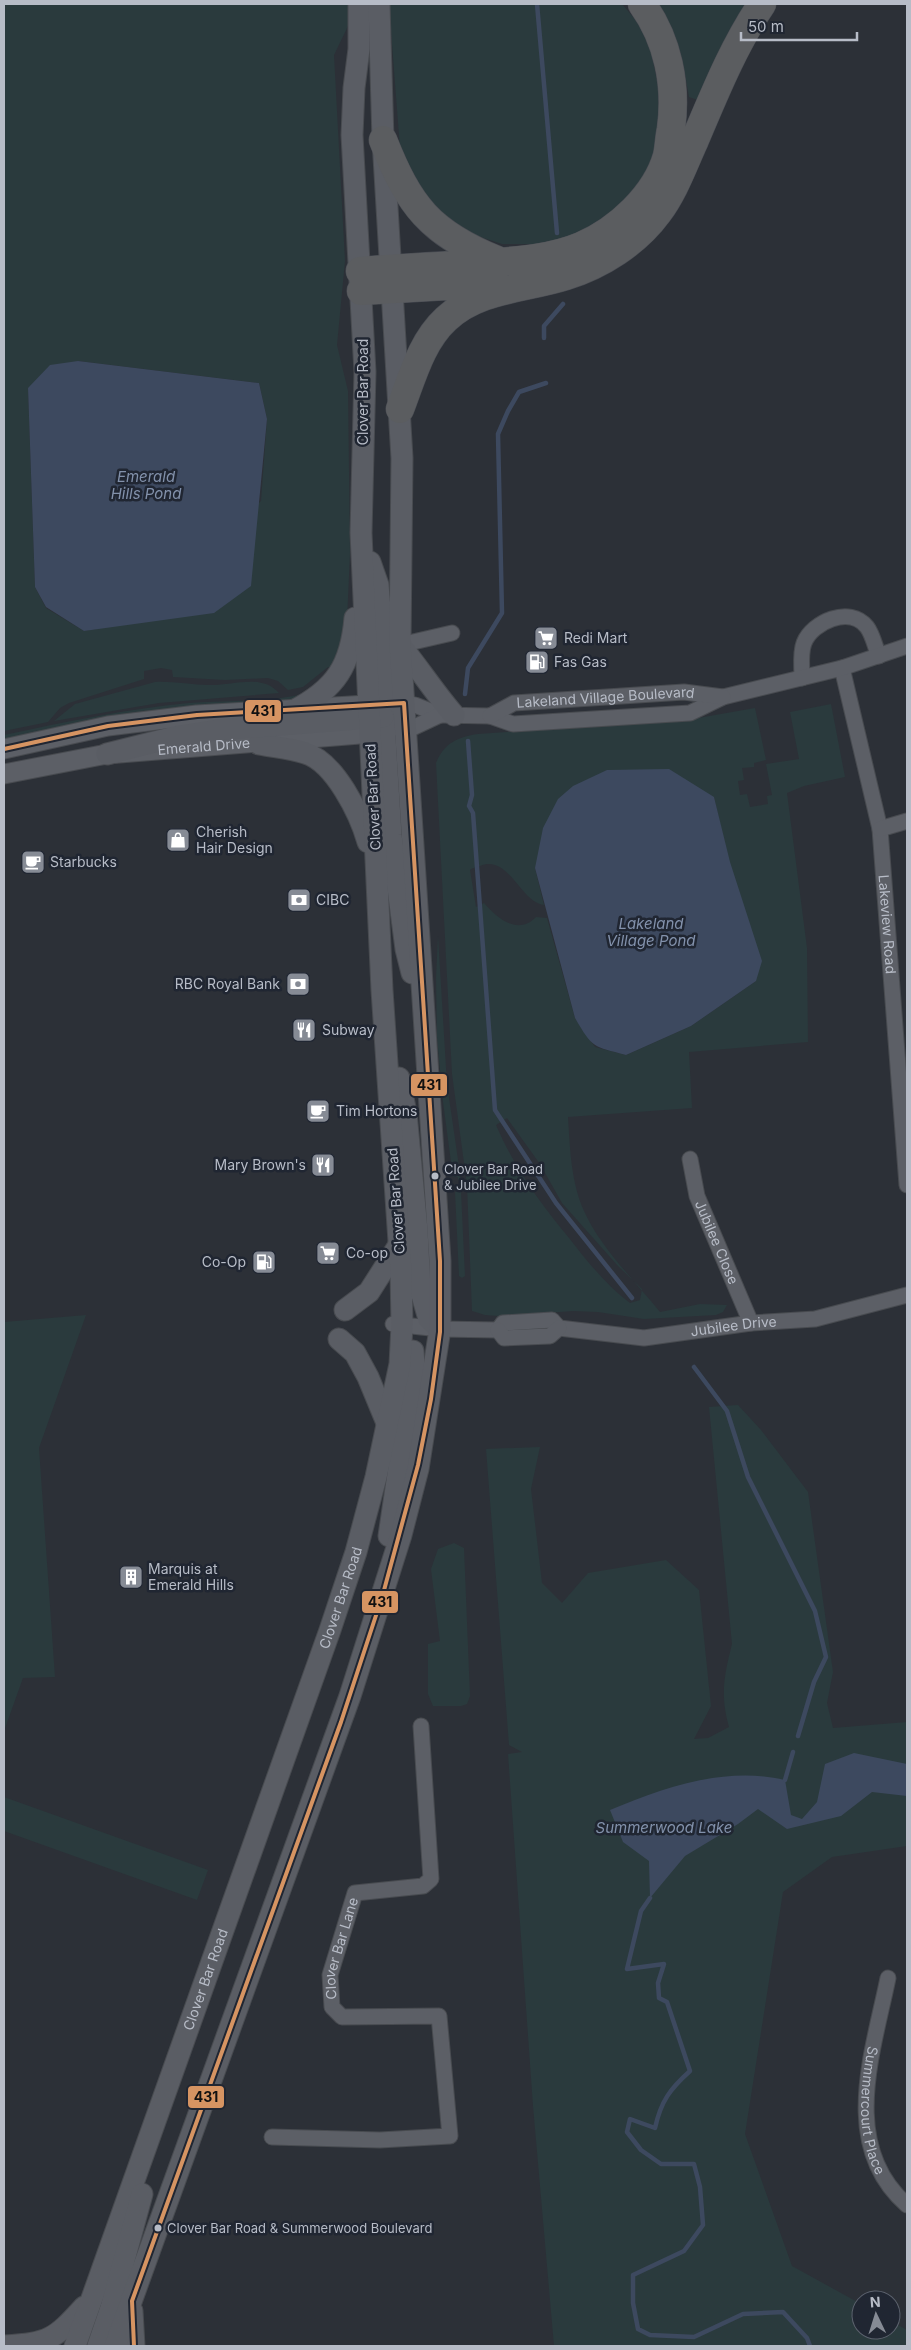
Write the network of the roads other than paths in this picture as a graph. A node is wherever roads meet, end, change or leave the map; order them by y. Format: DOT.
graph roads {
  1 [pos="359,4"];
  2 [pos="379,4"];
  3 [pos="642,4"];
  4 [pos="762,4"];
  5 [pos="382,140"];
  6 [pos="500,262"];
  7 [pos="391,279"];
  8 [pos="545,280"];
  9 [pos="360,281"];
  10 [pos="400,409"];
  11 [pos="361,533"];
  12 [pos="452,633"];
  13 [pos="400,645"];
  14 [pos="907,646"];
  15 [pos="879,656"];
  16 [pos="842,668"];
  17 [pos="802,678"];
  18 [pos="722,697"];
  19 [pos="596,698"];
  20 [pos="293,711"];
  21 [pos="447,715"];
  22 [pos="490,716"];
  23 [pos="385,718"];
  24 [pos="600,719"];
  25 [pos="259,744"];
  26 [pos="4,749"];
  27 [pos="107,754"];
  28 [pos="4,774"];
  29 [pos="907,821"];
  30 [pos="880,829"];
  31 [pos="376,874"];
  32 [pos="382,990"];
  33 [pos="905,1118"];
  34 [pos="690,1159"];
  35 [pos="907,1185"];
  36 [pos="399,1244"];
  37 [pos="907,1295"];
  38 [pos="344,1310"];
  39 [pos="751,1323"];
  40 [pos="397,1325"];
  41 [pos="440,1329"];
  42 [pos="339,1339"];
  43 [pos="387,1422"];
  44 [pos="382,1595"];
  45 [pos="421,1726"];
  46 [pos="888,1978"];
  47 [pos="272,2137"];
  48 [pos="147,2147"];
  49 [pos="907,2205"];
  50 [pos="91,2300"];
  51 [pos="132,2301"];
  52 [pos="4,2346"];
  53 [pos="75,2346"];
  54 [pos="98,2346"];
  55 [pos="115,2346"];
  56 [pos="134,2346"];
  1 -- 9 [label="main road, Clover Bar Road"];
  2 -- 5 [label="main road, Clover Bar Road"];
  3 -- 6 [label="highway"];
  4 -- 8 [label="highway"];
  5 -- 6 [label="highway"];
  5 -- 7 [label="main road, Clover Bar Road"];
  6 -- 7 [label="highway"];
  7 -- 8 [label="highway"];
  7 -- 9 [label="highway"];
  7 -- 10 [label="main road, Clover Bar Road"];
  8 -- 10 [label="highway"];
  9 -- 11 [label="main road, Clover Bar Road"];
  10 -- 13 [label="main road, Clover Bar Road"];
  11 -- 20 [label="main road"];
  11 -- 23 [label="main road, Clover Bar Road"];
  12 -- 13 [label="street"];
  13 -- 21 [label="main road"];
  13 -- 23 [label="main road, Clover Bar Road"];
  14 -- 15 [label="street, Lakeland Village Boulevard"];
  15 -- 16 [label="street, Lakeland Village Boulevard"];
  15 -- 17 [label="street"];
  16 -- 17 [label="street, Lakeland Village Boulevard"];
  16 -- 30 [label="street, Lakeview Road"];
  17 -- 18 [label="street, Lakeland Village Boulevard"];
  18 -- 19 [label="street, Lakeland Village Boulevard"];
  18 -- 24 [label="street, Lakeland Village Boulevard"];
  19 -- 22 [label="street, Lakeland Village Boulevard"];
  19 -- 24 [label="street"];
  20 -- 23 [label="street"];
  20 -- 26 [label="street"];
  21 -- 22 [label="street, Lakeland Village Boulevard"];
  21 -- 23 [label="street, Lakeland Village Boulevard"];
  21 -- 23 [label="street, Lakeland Village Boulevard"];
  22 -- 24 [label="street, Lakeland Village Boulevard"];
  23 -- 25 [label="street, Emerald Drive"];
  23 -- 27 [label="main road"];
  23 -- 31 [label="main road, Clover Bar Road"];
  23 -- 41 [label="main road, Clover Bar Road"];
  25 -- 27 [label="street, Emerald Drive"];
  25 -- 31 [label="main road"];
  27 -- 28 [label="street, Emerald Drive"];
  29 -- 30 [label="street"];
  30 -- 33 [label="street, Lakeview Road"];
  31 -- 32 [label="main road, Clover Bar Road"];
  32 -- 36 [label="main road, Clover Bar Road"];
  32 -- 41 [label="main road"];
  33 -- 35 [label="street, Lakeview Road"];
  34 -- 39 [label="street, Jubilee Close"];
  36 -- 38 [label="main road"];
  36 -- 40 [label="main road, Clover Bar Road"];
  37 -- 39 [label="street, Jubilee Drive"];
  39 -- 41 [label="street, Jubilee Drive"];
  40 -- 41 [label="street"];
  40 -- 43 [label="main road, Clover Bar Road"];
  40 -- 44 [label="main road"];
  41 -- 44 [label="main road, Clover Bar Road"];
  42 -- 43 [label="main road"];
  43 -- 48 [label="main road, Clover Bar Road"];
  44 -- 51 [label="main road, Clover Bar Road"];
  45 -- 47 [label="street, Clover Bar Lane"];
  46 -- 49 [label="street, Summercourt Place"];
  48 -- 50 [label="main road, Clover Bar Road"];
  48 -- 54 [label="main road"];
  50 -- 52 [label="main road"];
  50 -- 53 [label="main road, Clover Bar Road"];
  51 -- 55 [label="main road, Clover Bar Road"];
  51 -- 56 [label="main road"];
}
